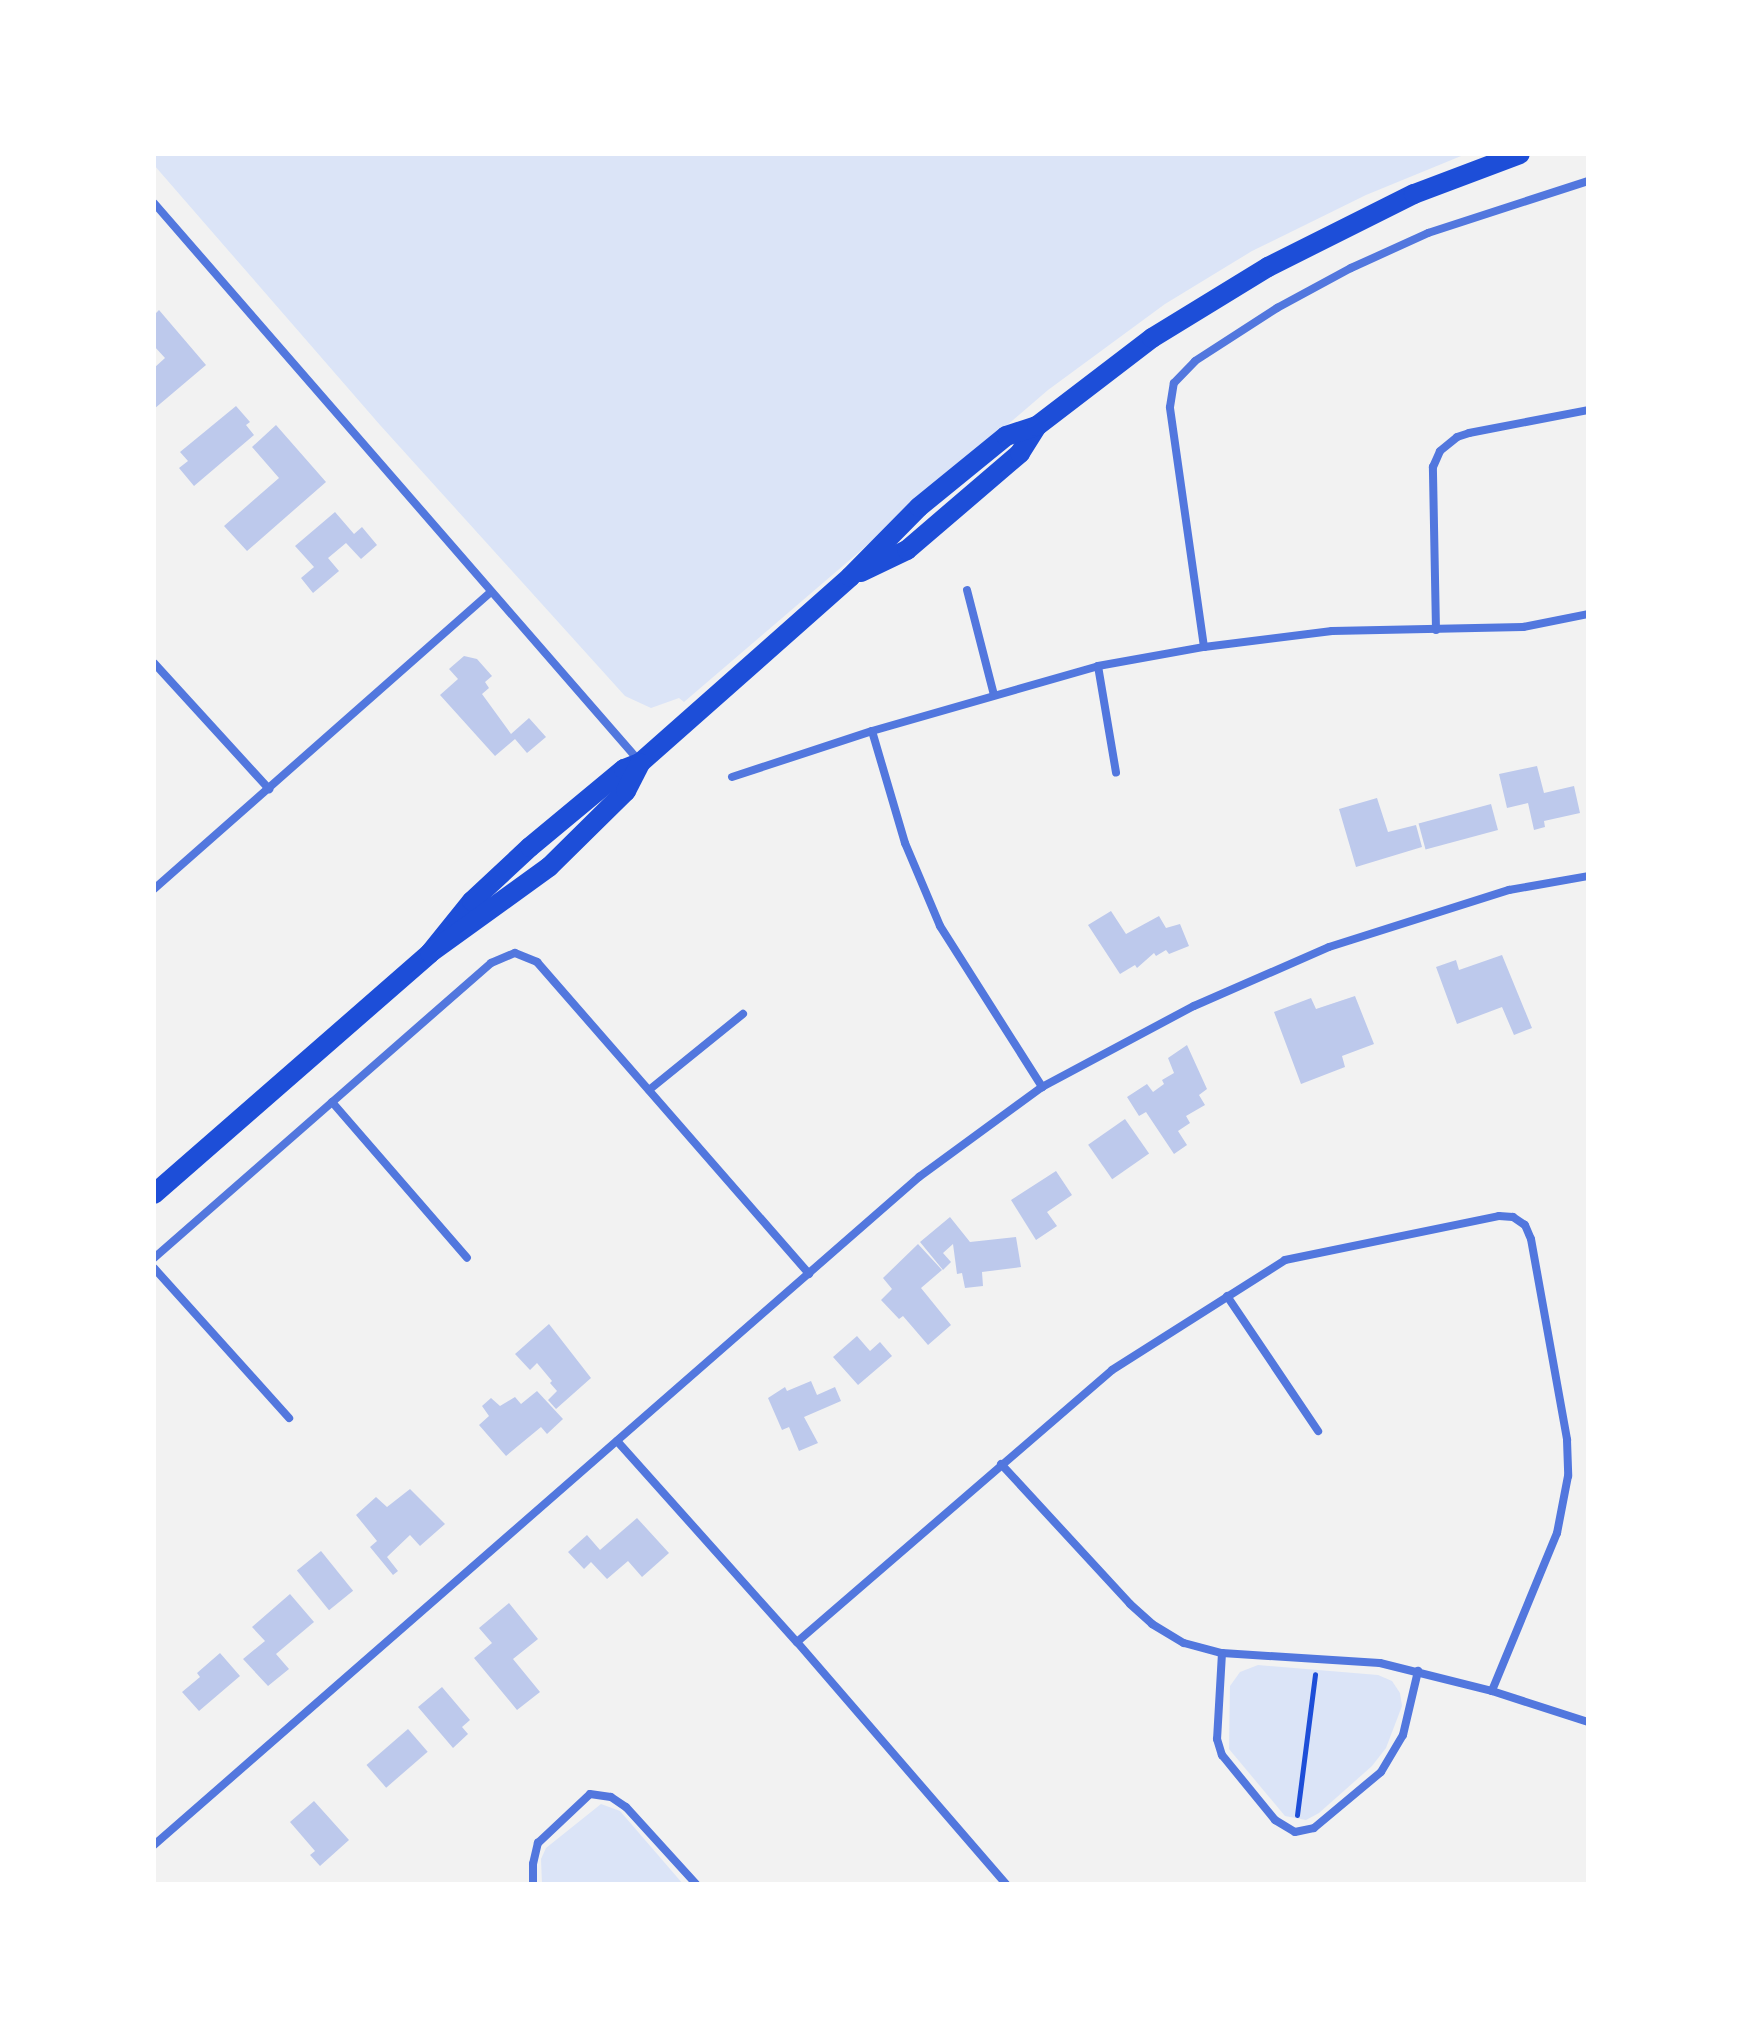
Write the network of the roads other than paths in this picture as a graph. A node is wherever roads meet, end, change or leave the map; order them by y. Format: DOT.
graph roads {
  1 [pos="1520,154"];
  2 [pos="1588,181"];
  3 [pos="154,203"];
  4 [pos="1588,410"];
  5 [pos="967,590"];
  6 [pos="491,592"];
  7 [pos="1588,614"];
  8 [pos="1436,630"];
  9 [pos="1204,647"];
  10 [pos="154,663"];
  11 [pos="1098,666"];
  12 [pos="994,695"];
  13 [pos="872,731"];
  14 [pos="640,763"];
  15 [pos="1116,772"];
  16 [pos="732,777"];
  17 [pos="269,789"];
  18 [pos="1588,876"];
  19 [pos="154,889"];
  20 [pos="743,1014"];
  21 [pos="1042,1087"];
  22 [pos="649,1090"];
  23 [pos="332,1102"];
  24 [pos="154,1194"];
  25 [pos="154,1258"];
  26 [pos="467,1258"];
  27 [pos="154,1268"];
  28 [pos="809,1274"];
  29 [pos="1227,1296"];
  30 [pos="289,1418"];
  31 [pos="1318,1431"];
  32 [pos="617,1441"];
  33 [pos="1001,1464"];
  34 [pos="797,1642"];
  35 [pos="1222,1653"];
  36 [pos="1418,1671"];
  37 [pos="1492,1691"];
  38 [pos="1588,1722"];
  39 [pos="154,1845"];
  40 [pos="533,1884"];
  41 [pos="696,1884"];
  42 [pos="1006,1884"];
  1 -- 14 [label="main road"];
  2 -- 9 [label="street"];
  3 -- 6 [label="street"];
  4 -- 8 [label="street"];
  5 -- 12 [label="street"];
  6 -- 14 [label="street"];
  6 -- 17 [label="street"];
  7 -- 8 [label="street"];
  8 -- 9 [label="street"];
  9 -- 11 [label="street"];
  10 -- 17 [label="street"];
  11 -- 12 [label="street"];
  11 -- 15 [label="street"];
  12 -- 13 [label="street"];
  13 -- 16 [label="street"];
  13 -- 21 [label="street"];
  14 -- 24 [label="main road"];
  17 -- 19 [label="street"];
  18 -- 21 [label="street"];
  20 -- 22 [label="street"];
  21 -- 28 [label="street"];
  22 -- 23 [label="street"];
  22 -- 28 [label="street"];
  23 -- 25 [label="street"];
  23 -- 26 [label="street"];
  27 -- 30 [label="street"];
  28 -- 32 [label="street"];
  29 -- 31 [label="street"];
  29 -- 33 [label="street"];
  29 -- 37 [label="street"];
  32 -- 34 [label="street"];
  32 -- 39 [label="street"];
  33 -- 34 [label="street"];
  33 -- 35 [label="street"];
  34 -- 42 [label="street"];
  35 -- 36 [label="street"];
  35 -- 36 [label="street"];
  36 -- 37 [label="street"];
  37 -- 38 [label="street"];
  40 -- 41 [label="street"];
}
